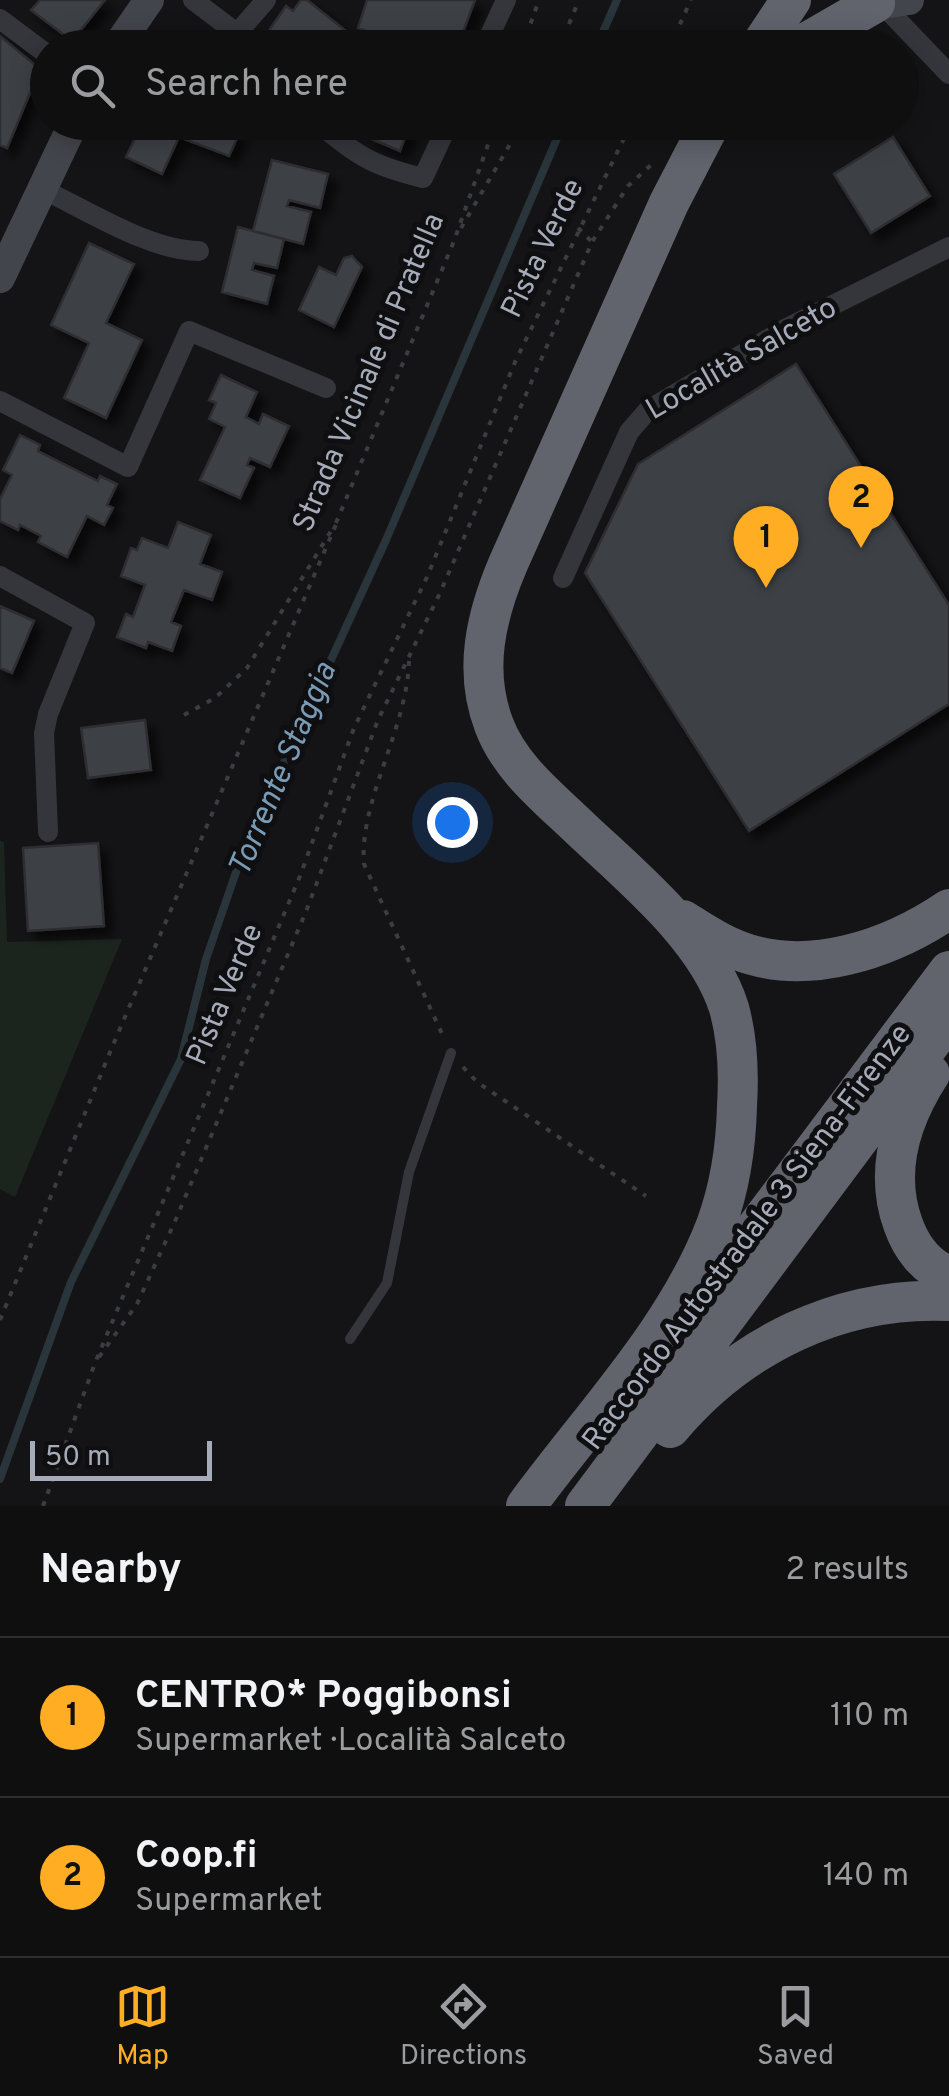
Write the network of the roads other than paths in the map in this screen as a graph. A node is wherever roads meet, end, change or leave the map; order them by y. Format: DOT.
graph roads {
  1 [pos="149,0"];
  2 [pos="192,0"];
  3 [pos="506,0"];
  4 [pos="791,0"];
  5 [pos="268,1"];
  6 [pos="883,2"];
  7 [pos="0,19"];
  8 [pos="128,30"];
  9 [pos="226,30"];
  10 [pos="247,30"];
  11 [pos="492,30"];
  12 [pos="772,30"];
  13 [pos="831,30"];
  14 [pos="909,30"];
  15 [pos="919,41"];
  16 [pos="30,42"];
  17 [pos="949,74"];
  18 [pos="65,140"];
  19 [pos="338,140"];
  20 [pos="441,140"];
  21 [pos="702,140"];
  22 [pos="42,188"];
  23 [pos="949,247"];
  24 [pos="199,252"];
  25 [pos="0,278"];
  26 [pos="326,388"];
  27 [pos="0,400"];
  28 [pos="0,576"];
  29 [pos="563,578"];
  30 [pos="48,832"];
  31 [pos="662,906"];
  32 [pos="949,909"];
  33 [pos="949,971"];
  34 [pos="949,1018"];
  35 [pos="949,1046"];
  36 [pos="451,1052"];
  37 [pos="949,1276"];
  38 [pos="949,1302"];
  39 [pos="350,1339"];
  40 [pos="526,1506"];
  41 [pos="548,1506"];
  42 [pos="584,1506"];
  43 [pos="610,1506"];
  1 -- 8 [label="main road"];
  2 -- 9 [label="street"];
  3 -- 11 [label="street"];
  4 -- 12 [label="highway"];
  5 -- 10 [label="street"];
  6 -- 13 [label="highway"];
  6 -- 14 [label="street"];
  7 -- 16 [label="street"];
  15 -- 17 [label="street"];
  18 -- 22 [label="main road"];
  19 -- 20 [label="street"];
  21 -- 31 [label="highway"];
  22 -- 24 [label="street"];
  22 -- 25 [label="main road"];
  23 -- 29 [label="street, Località Salceto"];
  26 -- 27 [label="street"];
  28 -- 30 [label="street"];
  31 -- 32 [label="highway"];
  31 -- 40 [label="highway"];
  33 -- 41 [label="highway, Raccordo Autostradale 3 Siena-Firenze"];
  34 -- 42 [label="highway, Raccordo Autostradale 3 Siena-Firenze"];
  35 -- 37 [label="highway"];
  36 -- 39 [label="lane"];
  38 -- 43 [label="highway"];
}
